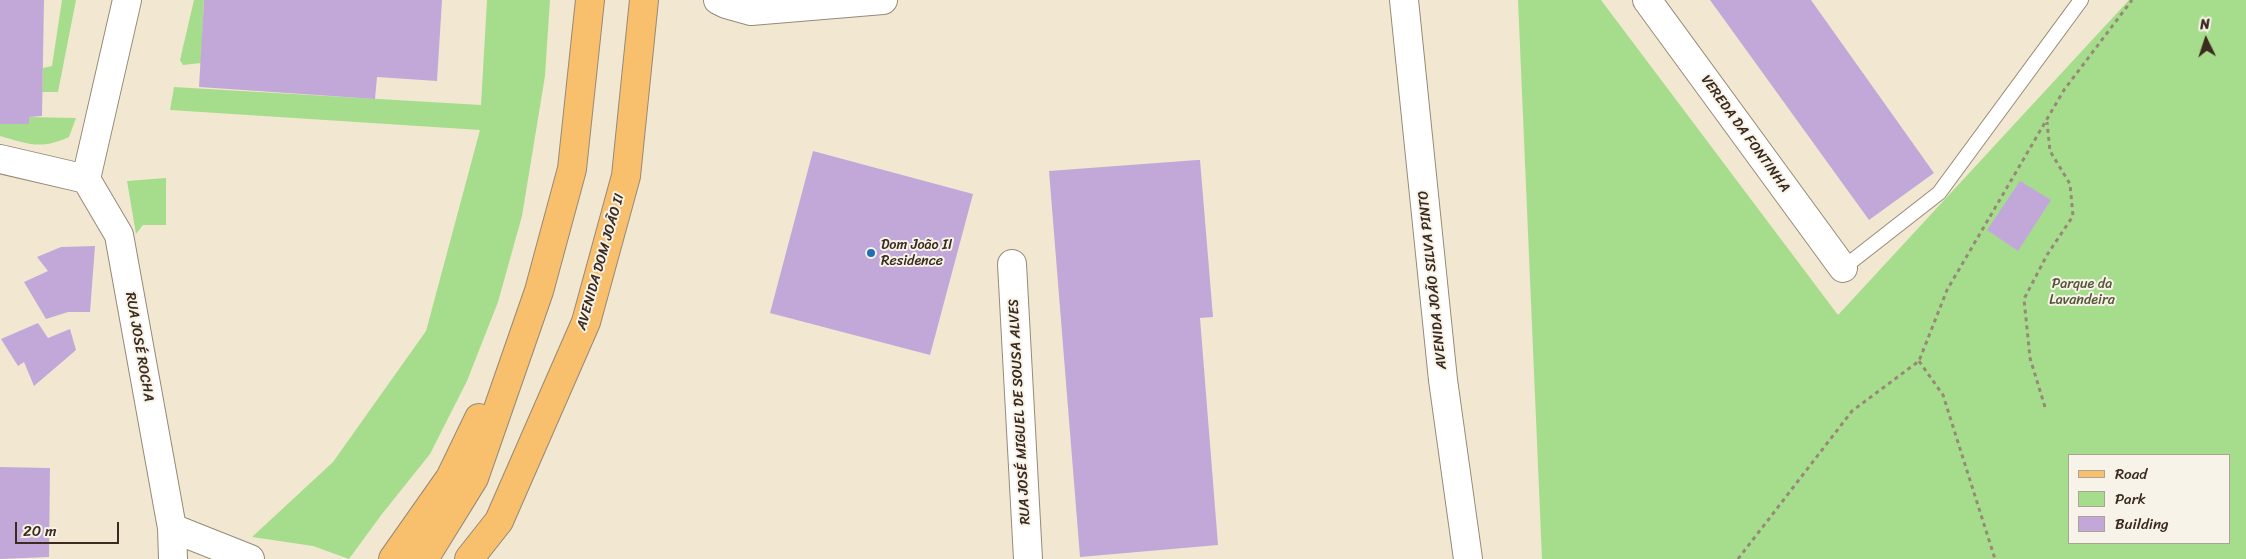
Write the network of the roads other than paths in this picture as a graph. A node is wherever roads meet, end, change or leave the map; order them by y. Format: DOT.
graph roads {
  1 [pos="127,0"];
  2 [pos="590,0"];
  3 [pos="644,0"];
  4 [pos="718,0"];
  5 [pos="884,0"];
  6 [pos="1404,0"];
  7 [pos="1647,0"];
  8 [pos="2082,0"];
  9 [pos="0,159"];
  10 [pos="86,179"];
  11 [pos="1012,264"];
  12 [pos="1843,268"];
  13 [pos="539,291"];
  14 [pos="499,521"];
  15 [pos="172,528"];
  16 [pos="173,559"];
  17 [pos="250,559"];
  18 [pos="393,559"];
  19 [pos="424,559"];
  20 [pos="469,559"];
  21 [pos="480,559"];
  22 [pos="1028,559"];
  23 [pos="1468,559"];
  1 -- 10 [label="street"];
  2 -- 13 [label="main road"];
  3 -- 14 [label="main road, AVENIDA DOM JOÃO II"];
  4 -- 5 [label="street"];
  6 -- 23 [label="street, AVENIDA JOÃO SILVA PINTO"];
  7 -- 12 [label="street, VEREDA DA FONTINHA"];
  8 -- 12 [label="lane"];
  9 -- 10 [label="street"];
  10 -- 15 [label="street, RUA JOSÉ ROCHA"];
  11 -- 22 [label="street, RUA JOSÉ MIGUEL DE SOUSA ALVES"];
  13 -- 18 [label="main road"];
  13 -- 19 [label="main road"];
  14 -- 20 [label="main road, AVENIDA DOM JOÃO II"];
  14 -- 21 [label="main road"];
  15 -- 16 [label="street, RUA JOSÉ ROCHA"];
  15 -- 17 [label="street"];
}
